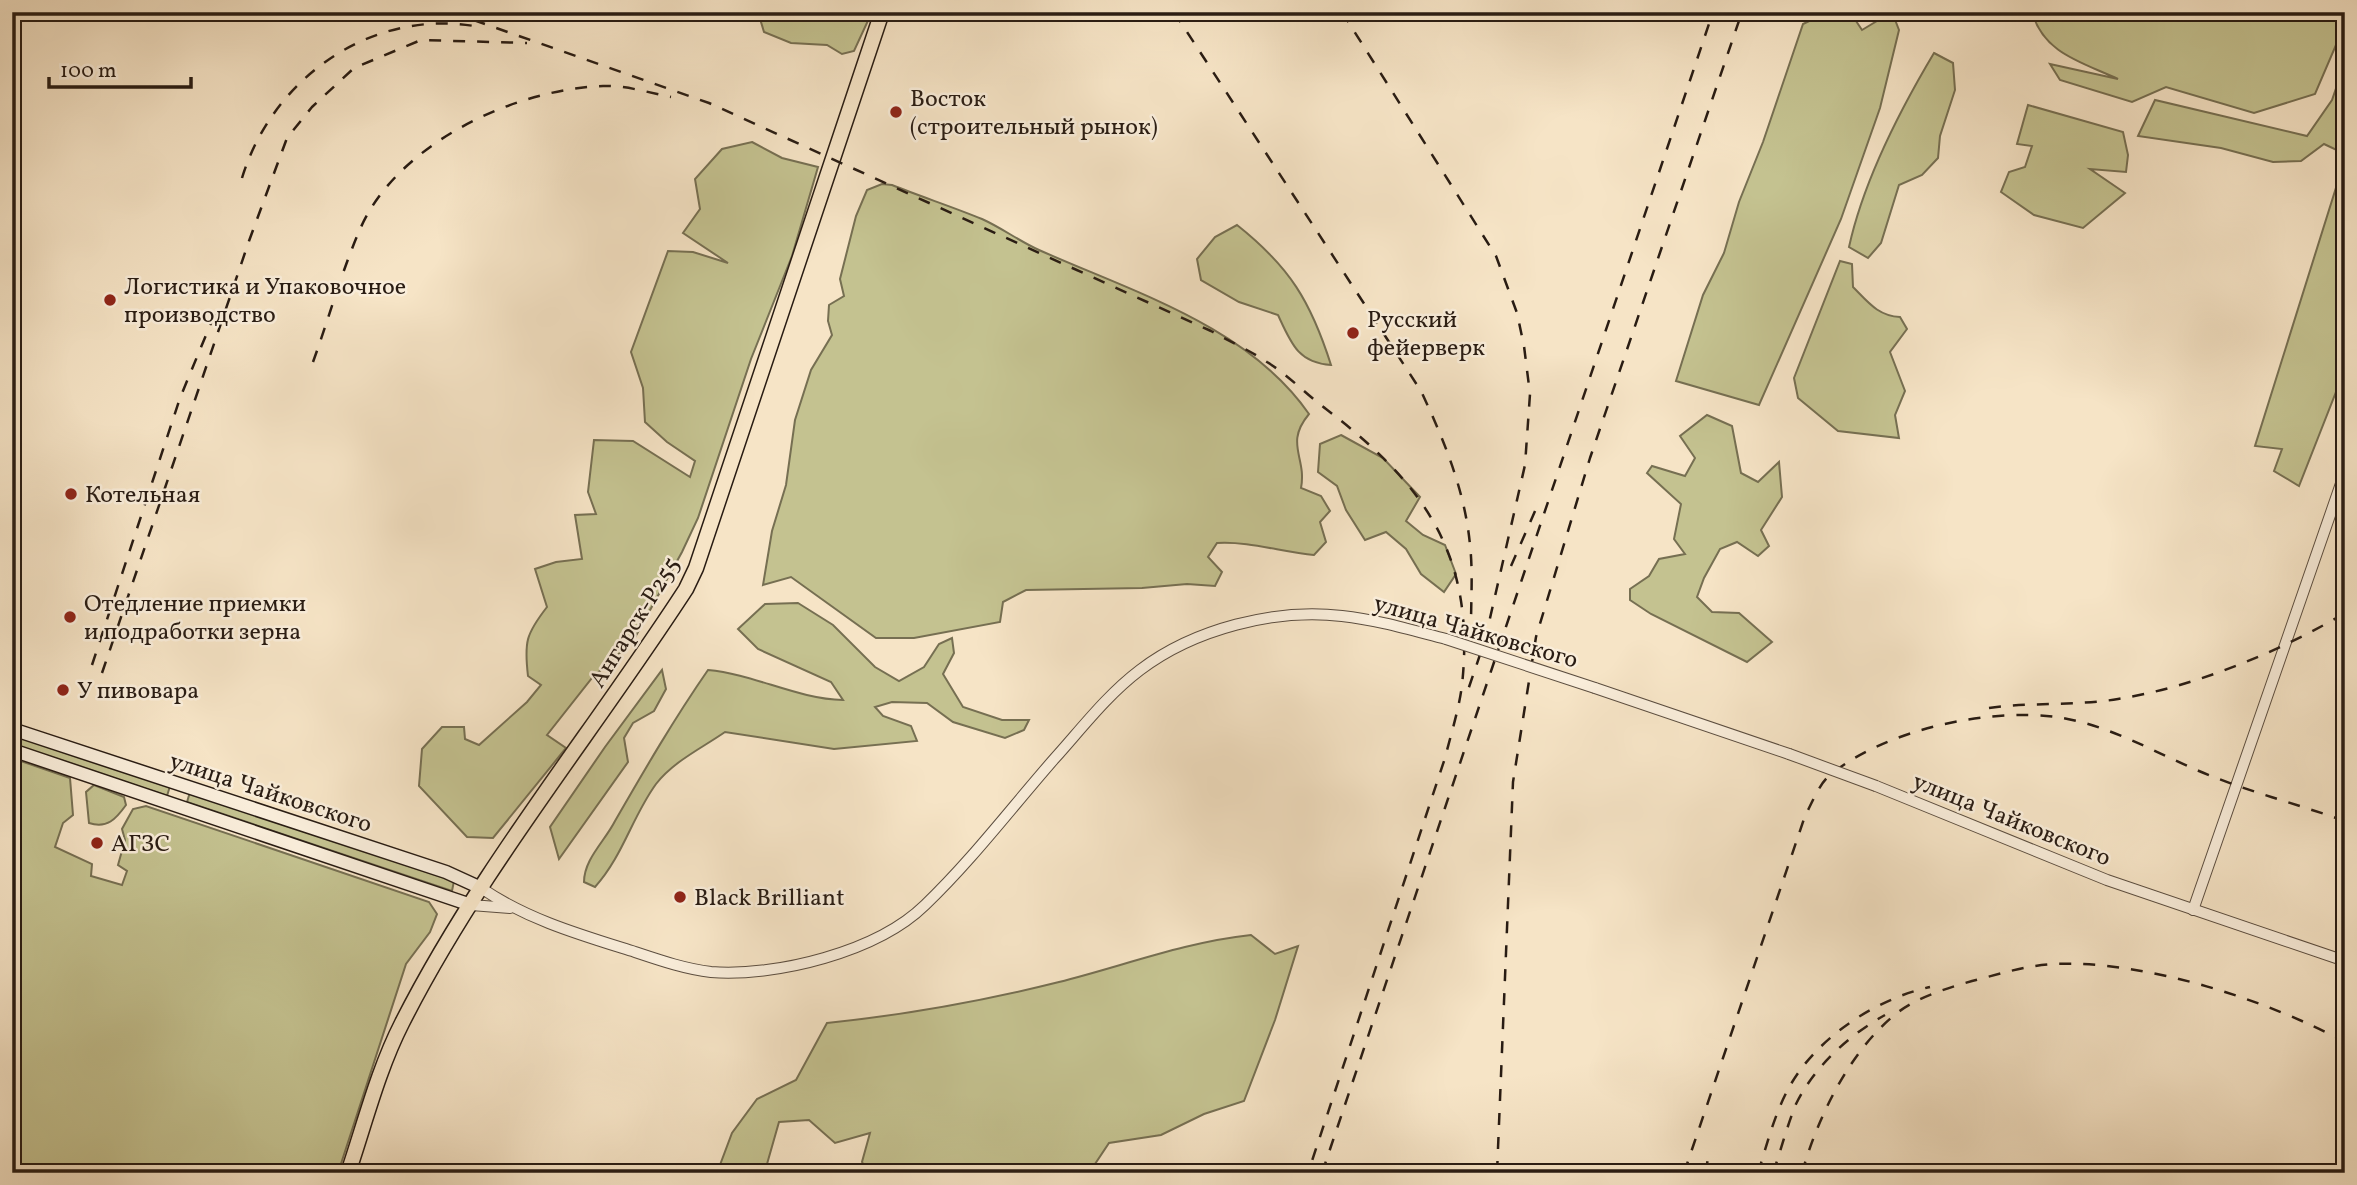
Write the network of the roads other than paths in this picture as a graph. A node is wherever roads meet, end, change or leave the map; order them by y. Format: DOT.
graph roads {
  1 [pos="882,12"];
  2 [pos="2345,472"];
  3 [pos="12,729"];
  4 [pos="12,750"];
  5 [pos="481,888"];
  6 [pos="471,905"];
  7 [pos="511,908"];
  8 [pos="2193,910"];
  9 [pos="2345,961"];
  10 [pos="348,1173"];
  1 -- 5 [label="main road, Ангарск-Р255"];
  2 -- 8 [label="street"];
  3 -- 5 [label="main road, улица Чайковского"];
  4 -- 6 [label="main road, улица Чайковского"];
  5 -- 6 [label="main road, Ангарск-Р255"];
  5 -- 7 [label="street, улица Чайковского"];
  6 -- 7 [label="street, улица Чайковского"];
  6 -- 10 [label="main road, Ангарск-Р255"];
  7 -- 8 [label="street, улица Чайковского, bridge"];
  8 -- 9 [label="street, улица Чайковского"];
}
